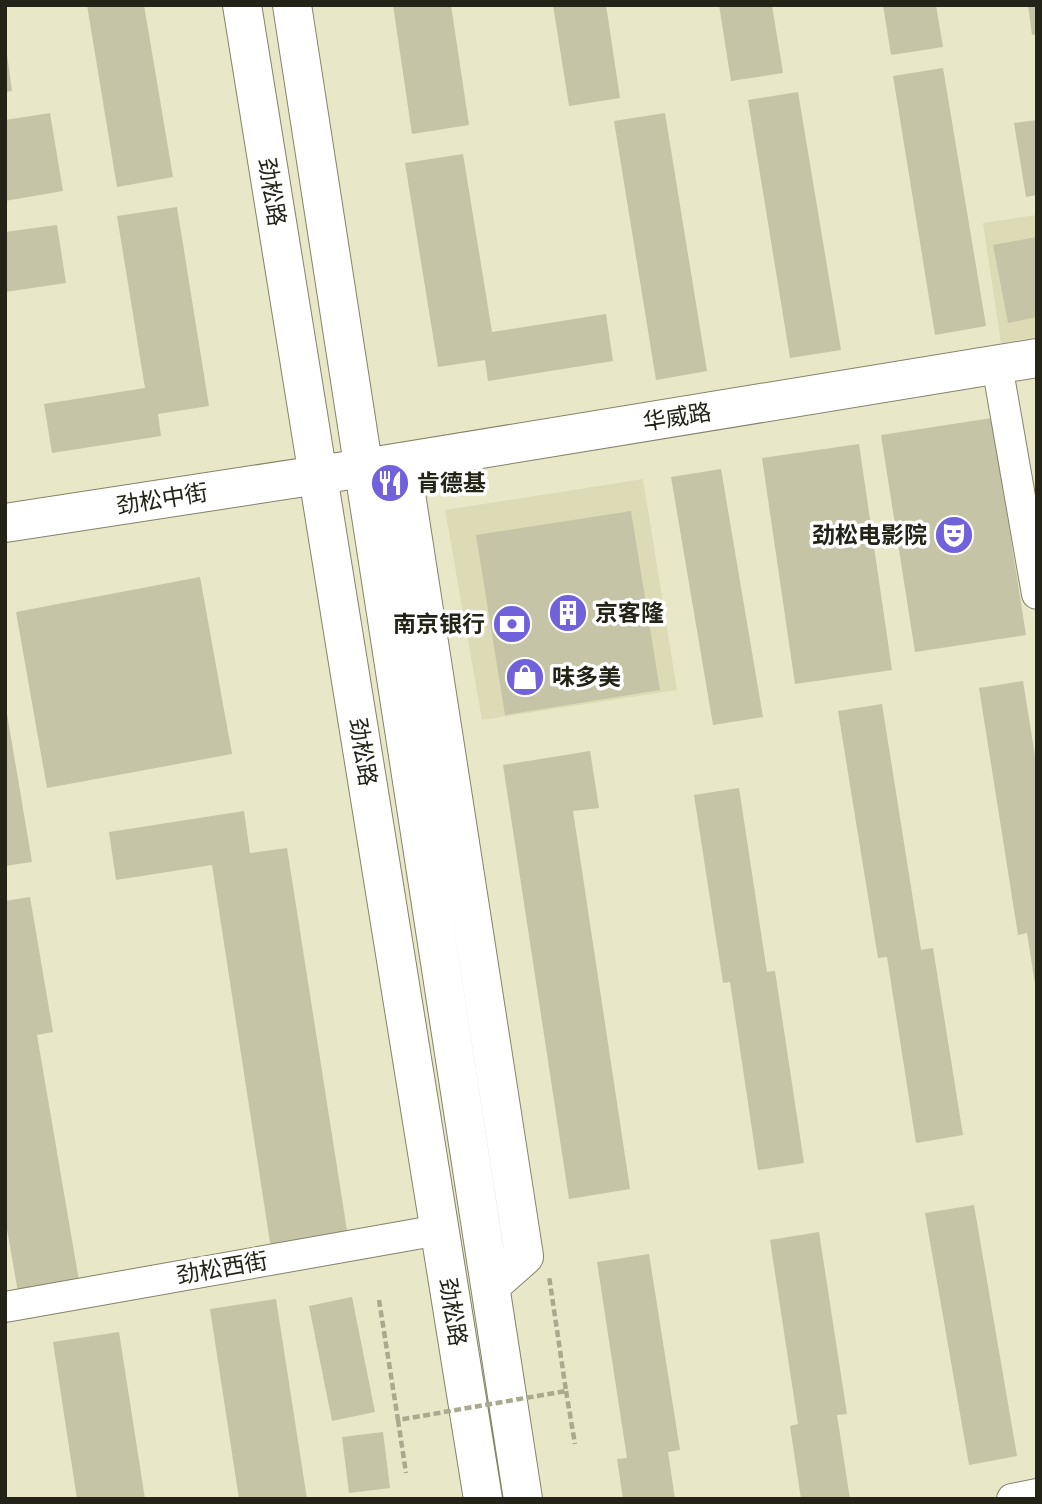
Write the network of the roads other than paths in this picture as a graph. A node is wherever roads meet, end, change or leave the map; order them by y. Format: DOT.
graph roads {
  1 [pos="242,5"];
  2 [pos="292,5"];
  3 [pos="1037,358"];
  4 [pos="997,365"];
  5 [pos="401,462"];
  6 [pos="363,468"];
  7 [pos="318,475"];
  8 [pos="5,523"];
  9 [pos="1037,594"];
  10 [pos="439,1230"];
  11 [pos="490,1286"];
  12 [pos="5,1307"];
  13 [pos="1037,1494"];
  14 [pos="483,1499"];
  15 [pos="523,1499"];
  16 [pos="1012,1499"];
  1 -- 7 [label="main road, 劲松路"];
  2 -- 6 [label="main road, 劲松路"];
  3 -- 4 [label="main road, 华威路"];
  4 -- 5 [label="main road, 华威路"];
  4 -- 9 [label="street"];
  5 -- 6 [label="main road, 华威路"];
  5 -- 11 [label="main road"];
  6 -- 7 [label="main road, 华威路"];
  6 -- 11 [label="main road, 劲松路"];
  7 -- 8 [label="main road, 劲松中街"];
  7 -- 10 [label="main road, 劲松路"];
  10 -- 12 [label="street, 劲松西街"];
  10 -- 14 [label="main road, 劲松路"];
  11 -- 15 [label="main road, 劲松路"];
  13 -- 16 [label="street"];
}
